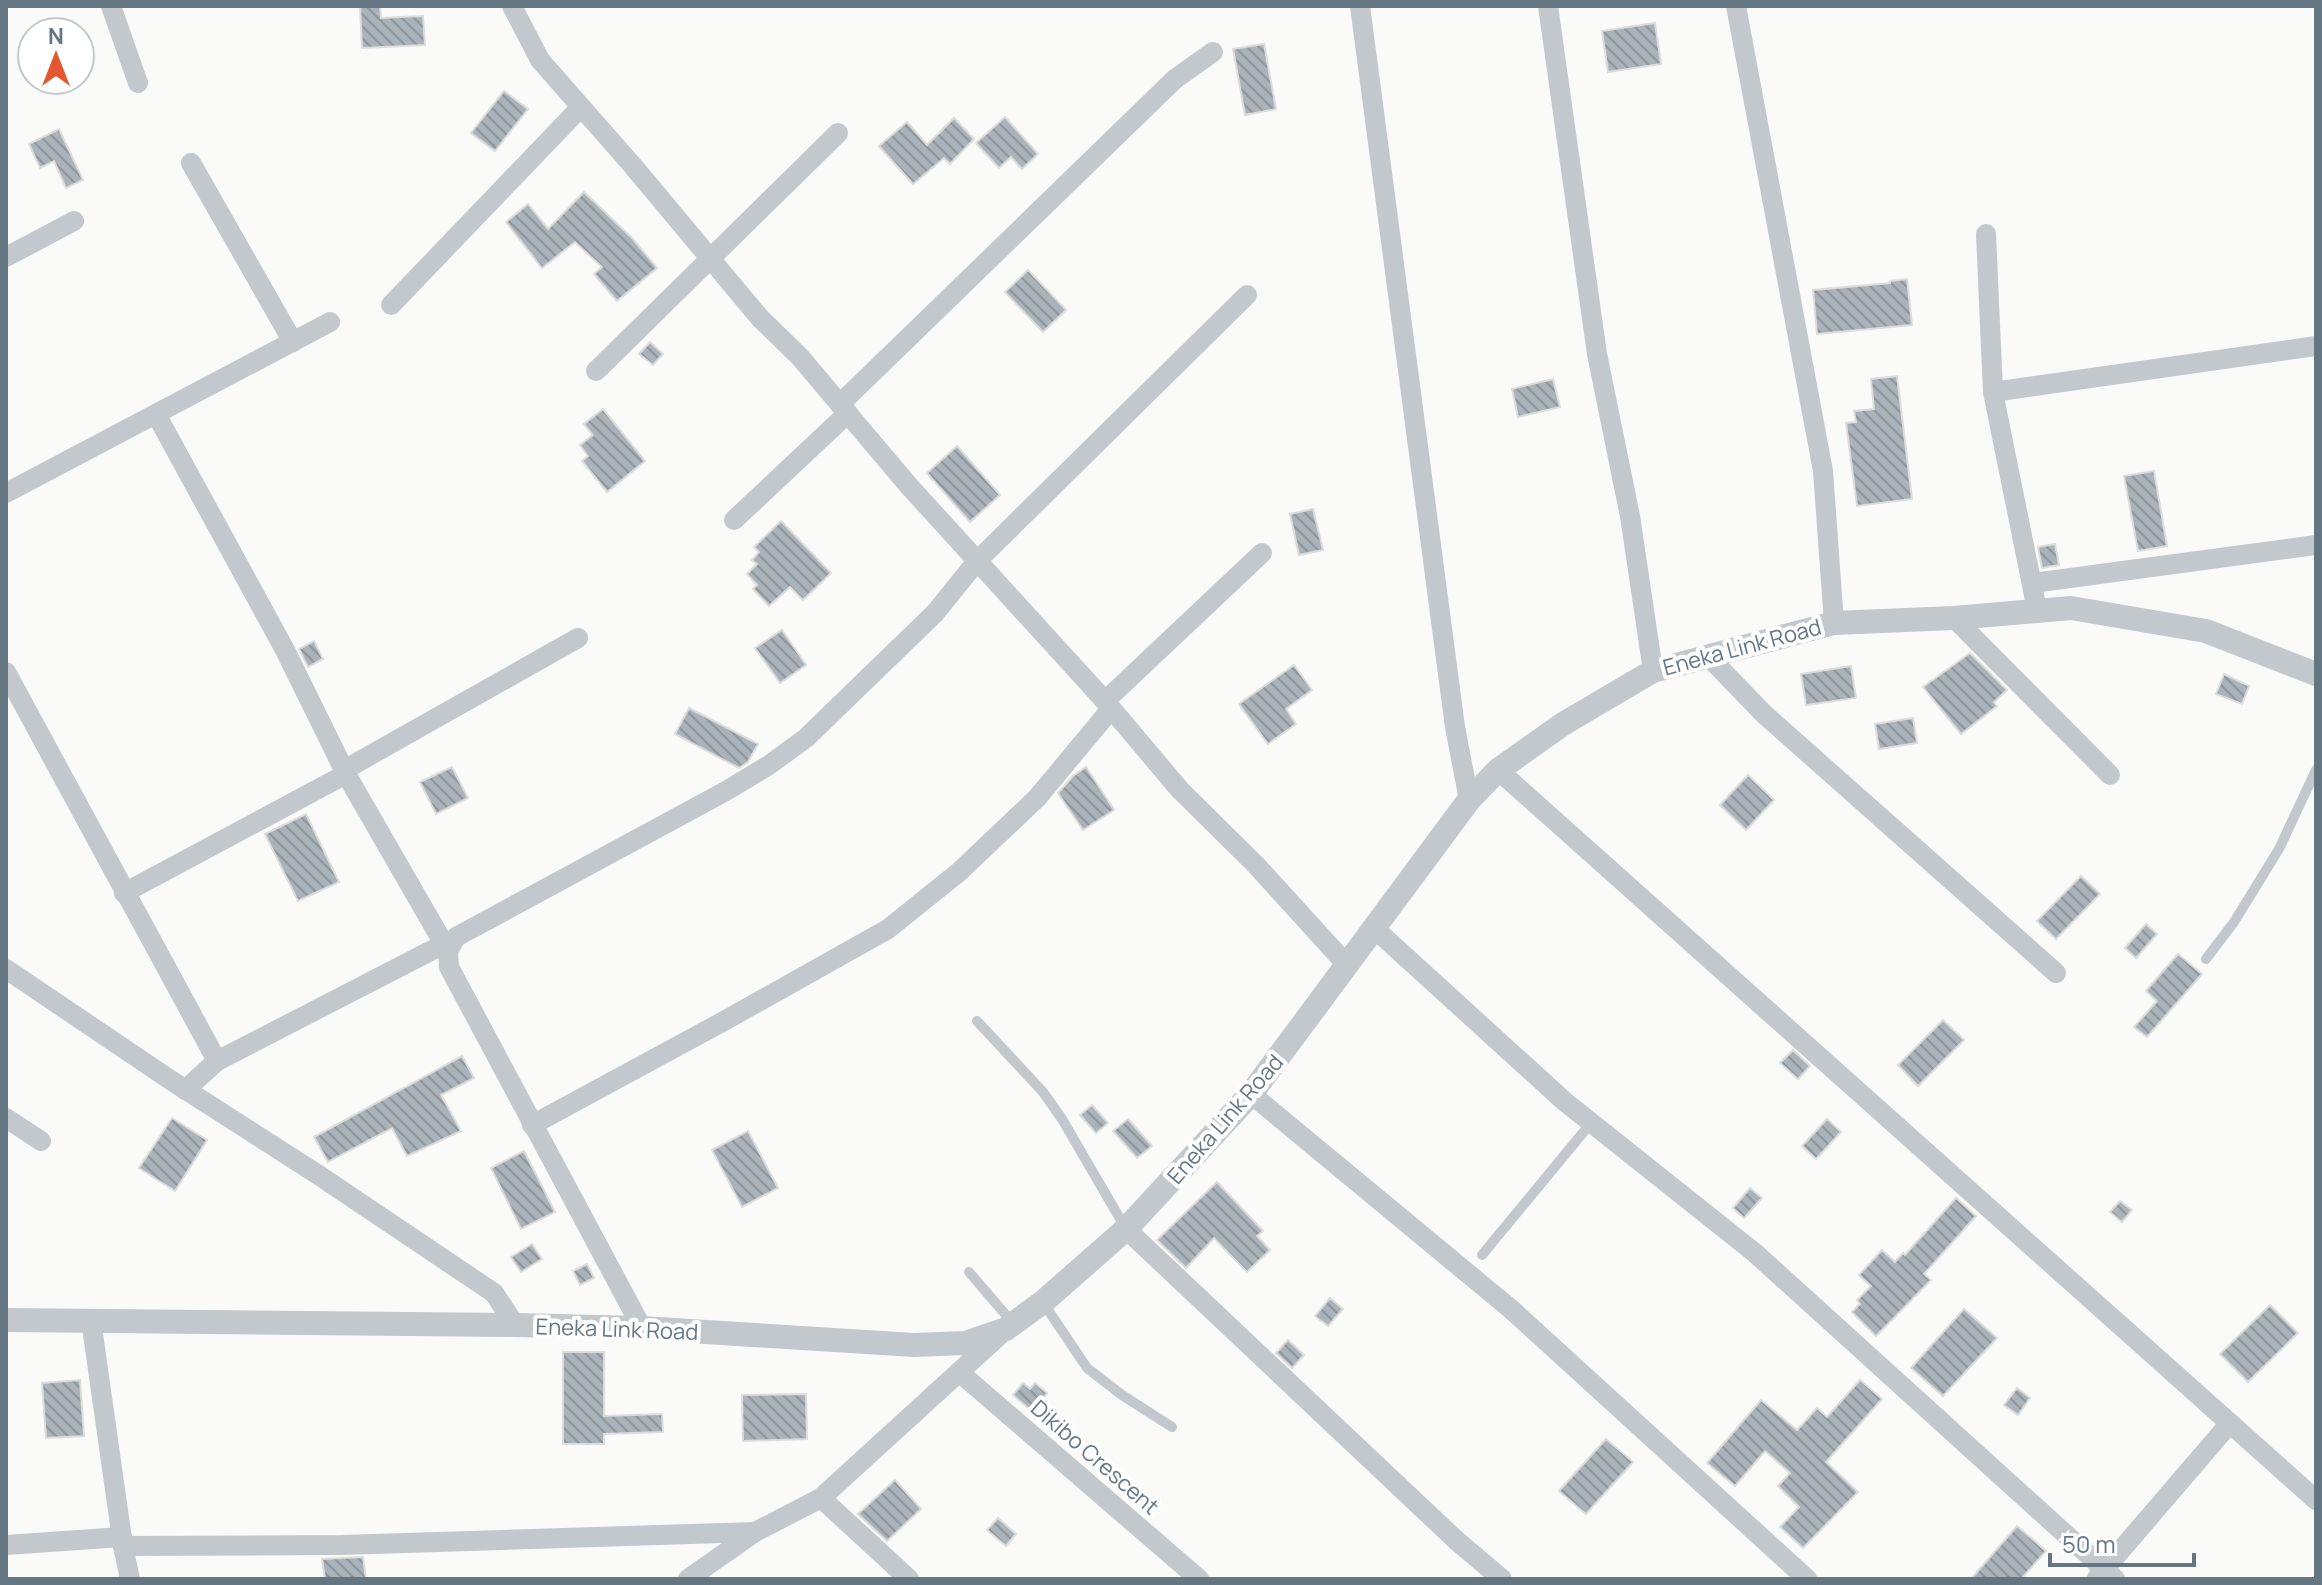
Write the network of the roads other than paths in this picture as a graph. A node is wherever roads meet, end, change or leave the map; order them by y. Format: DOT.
graph roads {
  1 [pos="111,6"];
  2 [pos="512,6"];
  3 [pos="1360,6"];
  4 [pos="1548,6"];
  5 [pos="1736,6"];
  6 [pos="1213,52"];
  7 [pos="138,83"];
  8 [pos="581,107"];
  9 [pos="838,133"];
  10 [pos="191,163"];
  11 [pos="74,221"];
  12 [pos="1986,234"];
  13 [pos="6,257"];
  14 [pos="710,259"];
  15 [pos="1247,295"];
  16 [pos="391,305"];
  17 [pos="330,322"];
  18 [pos="293,342"];
  19 [pos="2316,346"];
  20 [pos="596,371"];
  21 [pos="1993,392"];
  22 [pos="844,409"];
  23 [pos="156,414"];
  24 [pos="6,493"];
  25 [pos="734,520"];
  26 [pos="2316,545"];
  27 [pos="1262,553"];
  28 [pos="977,561"];
  29 [pos="2033,583"];
  30 [pos="2037,610"];
  31 [pos="1954,618"];
  32 [pos="1834,623"];
  33 [pos="578,638"];
  34 [pos="1707,655"];
  35 [pos="1653,671"];
  36 [pos="6,672"];
  37 [pos="2316,674"];
  38 [pos="1108,705"];
  39 [pos="1498,770"];
  40 [pos="2316,770"];
  41 [pos="345,772"];
  42 [pos="2110,775"];
  43 [pos="1469,800"];
  44 [pos="124,893"];
  45 [pos="1375,929"];
  46 [pos="446,947"];
  47 [pos="2206,959"];
  48 [pos="1347,965"];
  49 [pos="6,969"];
  50 [pos="2056,973"];
  51 [pos="977,1021"];
  52 [pos="217,1061"];
  53 [pos="185,1090"];
  54 [pos="1251,1094"];
  55 [pos="6,1118"];
  56 [pos="1591,1123"];
  57 [pos="532,1125"];
  58 [pos="41,1141"];
  59 [pos="1126,1229"];
  60 [pos="1482,1255"];
  61 [pos="969,1272"];
  62 [pos="1043,1302"];
  63 [pos="6,1320"];
  64 [pos="91,1320"];
  65 [pos="515,1325"];
  66 [pos="1010,1327"];
  67 [pos="642,1328"];
  68 [pos="959,1372"];
  69 [pos="2230,1423"];
  70 [pos="1172,1427"];
  71 [pos="821,1498"];
  72 [pos="2316,1500"];
  73 [pos="755,1532"];
  74 [pos="122,1541"];
  75 [pos="6,1545"];
  76 [pos="1492,1576"];
  77 [pos="2106,1576"];
  78 [pos="130,1579"];
  79 [pos="688,1579"];
  80 [pos="909,1579"];
  81 [pos="1199,1579"];
  82 [pos="1807,1579"];
  1 -- 7 [label="street"];
  2 -- 8 [label="street"];
  3 -- 43 [label="street"];
  4 -- 35 [label="street"];
  5 -- 32 [label="street"];
  6 -- 22 [label="street"];
  8 -- 14 [label="street"];
  8 -- 16 [label="street"];
  9 -- 14 [label="street"];
  10 -- 18 [label="street"];
  11 -- 13 [label="street"];
  12 -- 21 [label="street"];
  14 -- 20 [label="street"];
  14 -- 22 [label="street"];
  15 -- 28 [label="street"];
  17 -- 18 [label="street"];
  18 -- 23 [label="street"];
  19 -- 21 [label="street"];
  21 -- 29 [label="street"];
  22 -- 25 [label="street"];
  22 -- 28 [label="street"];
  23 -- 24 [label="street"];
  23 -- 41 [label="street"];
  26 -- 29 [label="street"];
  27 -- 38 [label="street"];
  28 -- 38 [label="street"];
  28 -- 46 [label="street"];
  29 -- 30 [label="street"];
  30 -- 31 [label="street, Eneka Link Road"];
  30 -- 37 [label="street, Eneka Link Road"];
  31 -- 32 [label="street, Eneka Link Road"];
  31 -- 42 [label="street"];
  32 -- 34 [label="street, Eneka Link Road"];
  33 -- 41 [label="street"];
  34 -- 35 [label="street, Eneka Link Road"];
  34 -- 50 [label="street"];
  35 -- 39 [label="street, Eneka Link Road"];
  36 -- 44 [label="street"];
  38 -- 48 [label="street"];
  38 -- 57 [label="street"];
  39 -- 43 [label="street, Eneka Link Road"];
  39 -- 69 [label="street"];
  40 -- 47 [label="lane"];
  41 -- 44 [label="street"];
  41 -- 46 [label="street"];
  43 -- 45 [label="street, Eneka Link Road"];
  44 -- 52 [label="street"];
  45 -- 48 [label="street, Eneka Link Road"];
  45 -- 56 [label="street"];
  46 -- 52 [label="street"];
  46 -- 57 [label="street"];
  48 -- 54 [label="street, Eneka Link Road"];
  49 -- 53 [label="street"];
  51 -- 59 [label="lane"];
  52 -- 53 [label="street"];
  53 -- 65 [label="street"];
  54 -- 59 [label="street, Eneka Link Road"];
  54 -- 82 [label="street"];
  55 -- 58 [label="street"];
  56 -- 60 [label="lane"];
  56 -- 77 [label="street"];
  57 -- 67 [label="street"];
  59 -- 62 [label="street, Eneka Link Road"];
  59 -- 76 [label="street"];
  61 -- 66 [label="lane"];
  62 -- 66 [label="street, Eneka Link Road"];
  62 -- 70 [label="lane"];
  63 -- 64 [label="street, Eneka Link Road"];
  64 -- 65 [label="street, Eneka Link Road"];
  64 -- 74 [label="street"];
  65 -- 67 [label="street, Eneka Link Road"];
  66 -- 67 [label="street, Eneka Link Road"];
  66 -- 68 [label="street"];
  68 -- 71 [label="street"];
  68 -- 81 [label="street, Dikibo Crescent"];
  69 -- 72 [label="street"];
  69 -- 77 [label="street"];
  71 -- 73 [label="street"];
  71 -- 80 [label="street"];
  73 -- 74 [label="street"];
  73 -- 79 [label="street"];
  74 -- 75 [label="street"];
  74 -- 78 [label="street"];
}
